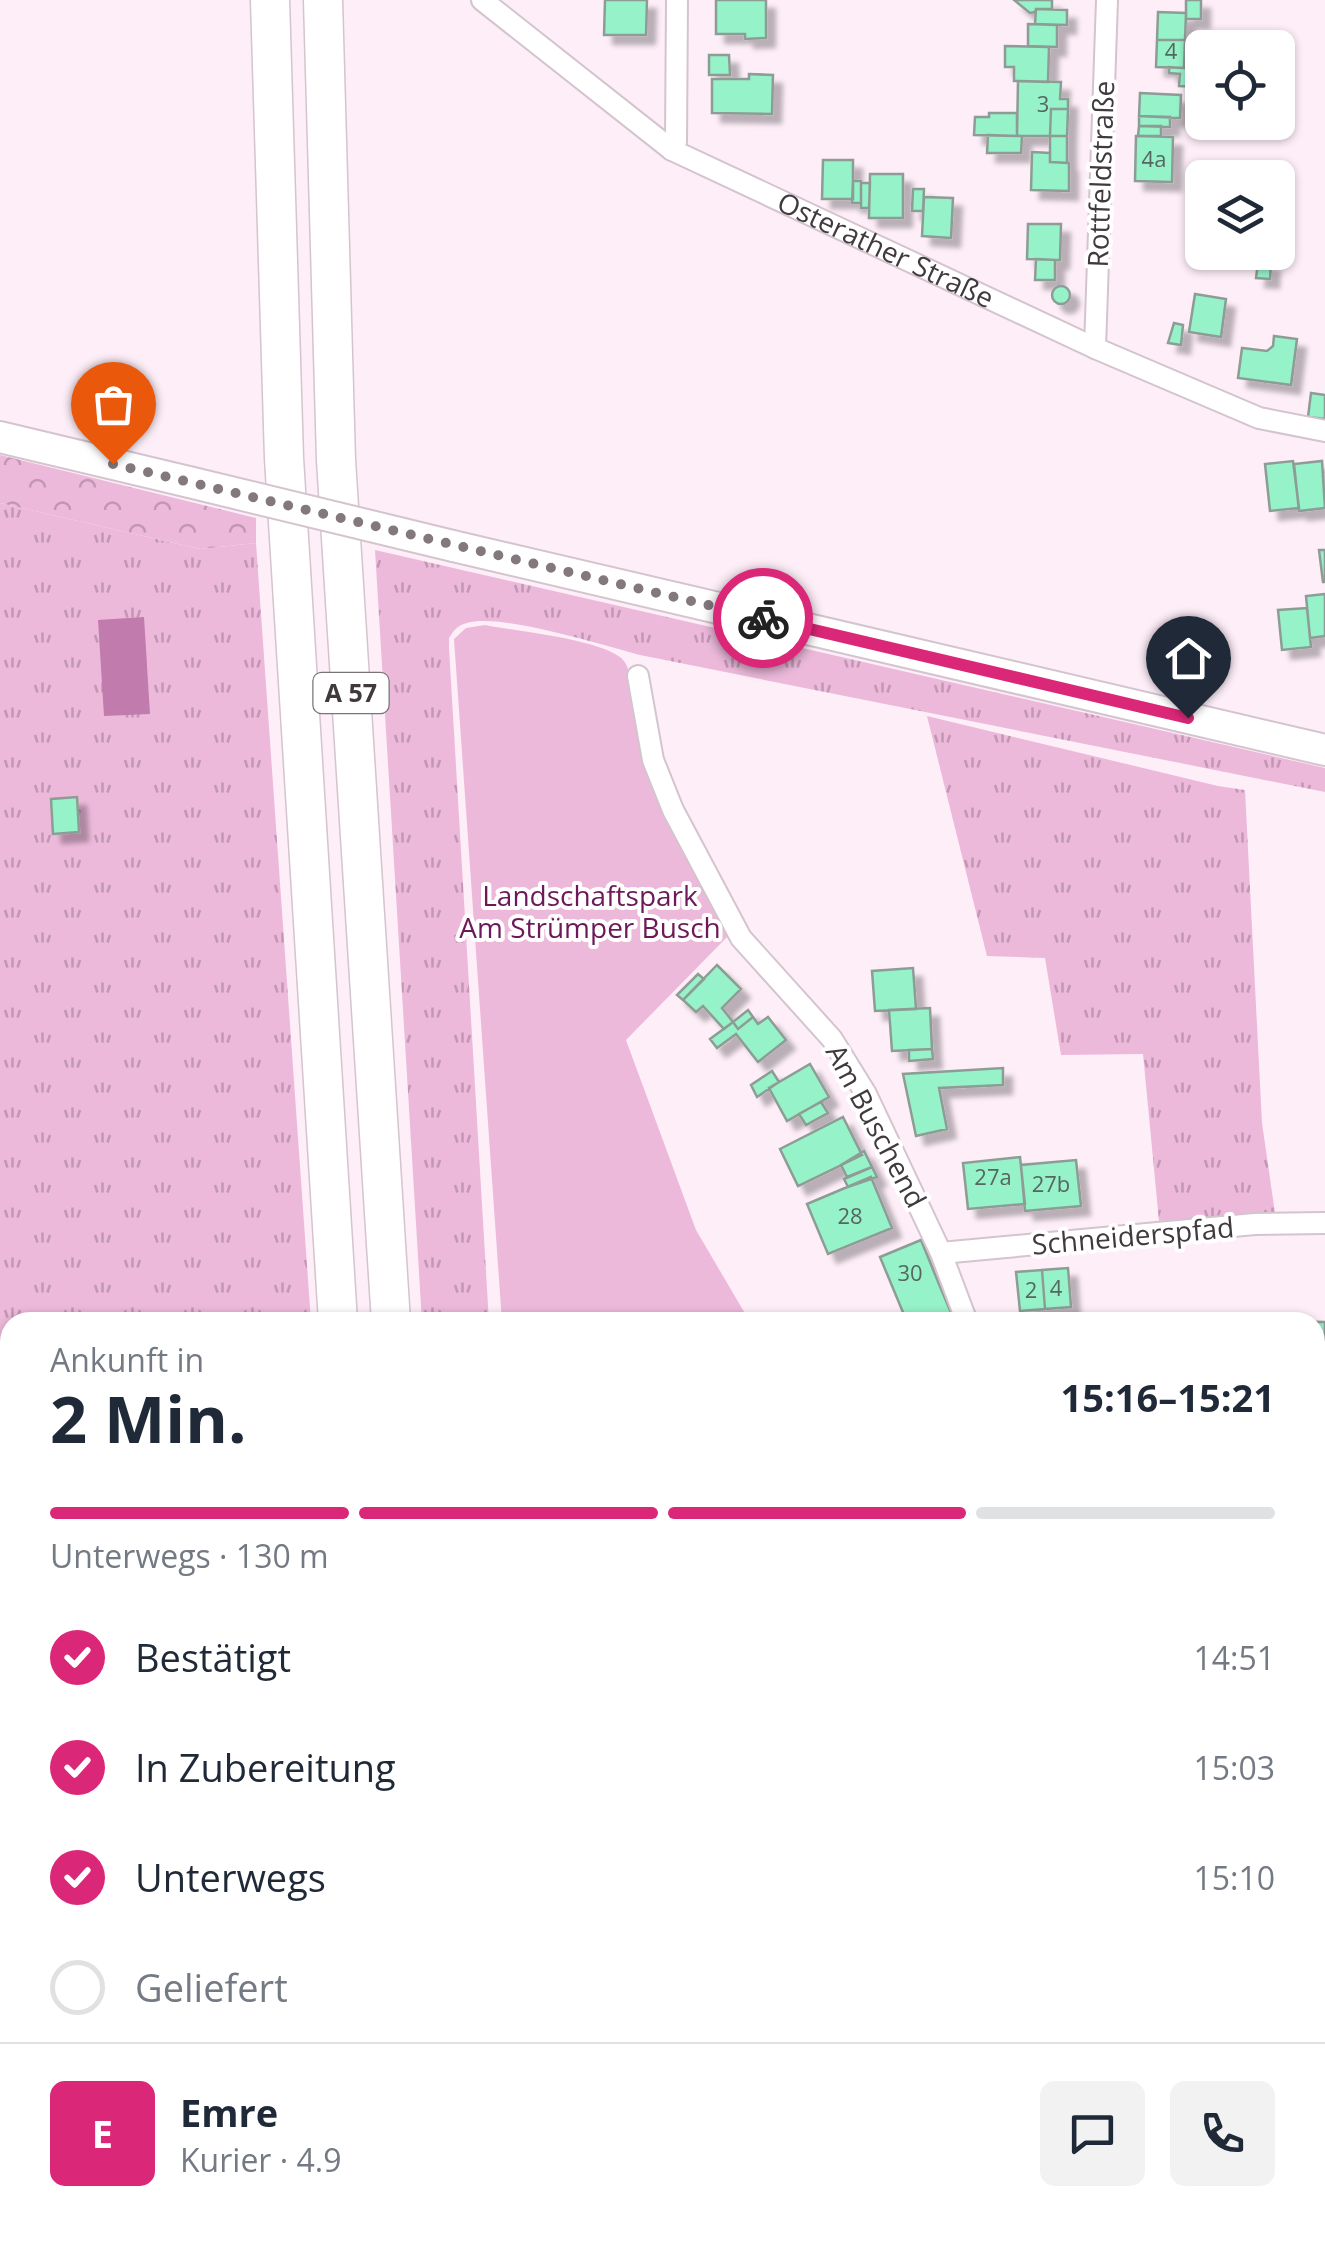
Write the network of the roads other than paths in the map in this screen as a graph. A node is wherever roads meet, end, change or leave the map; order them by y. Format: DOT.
graph roads {
  1 [pos="270,0"];
  2 [pos="322,0"];
  3 [pos="482,0"];
  4 [pos="677,0"];
  5 [pos="1107,0"];
  6 [pos="672,150"];
  7 [pos="1095,348"];
  8 [pos="1325,431"];
  9 [pos="0,437"];
  10 [pos="638,676"];
  11 [pos="1325,750"];
  12 [pos="1325,1223"];
  13 [pos="940,1253"];
  14 [pos="337,1312"];
  15 [pos="390,1312"];
  16 [pos="963,1312"];
  1 -- 14 [label="highway, A 57"];
  2 -- 15 [label="highway, A 57"];
  3 -- 6 [label="street, Osterather Straße"];
  4 -- 6 [label="street"];
  5 -- 7 [label="street, Rottfeldstraße"];
  6 -- 7 [label="street, Osterather Straße"];
  7 -- 8 [label="street, Osterather Straße"];
  9 -- 11 [label="main road, bridge"];
  10 -- 13 [label="street, Am Buschend"];
  12 -- 13 [label="street, Schneiderspfad"];
  13 -- 16 [label="street, Am Buschend"];
}
